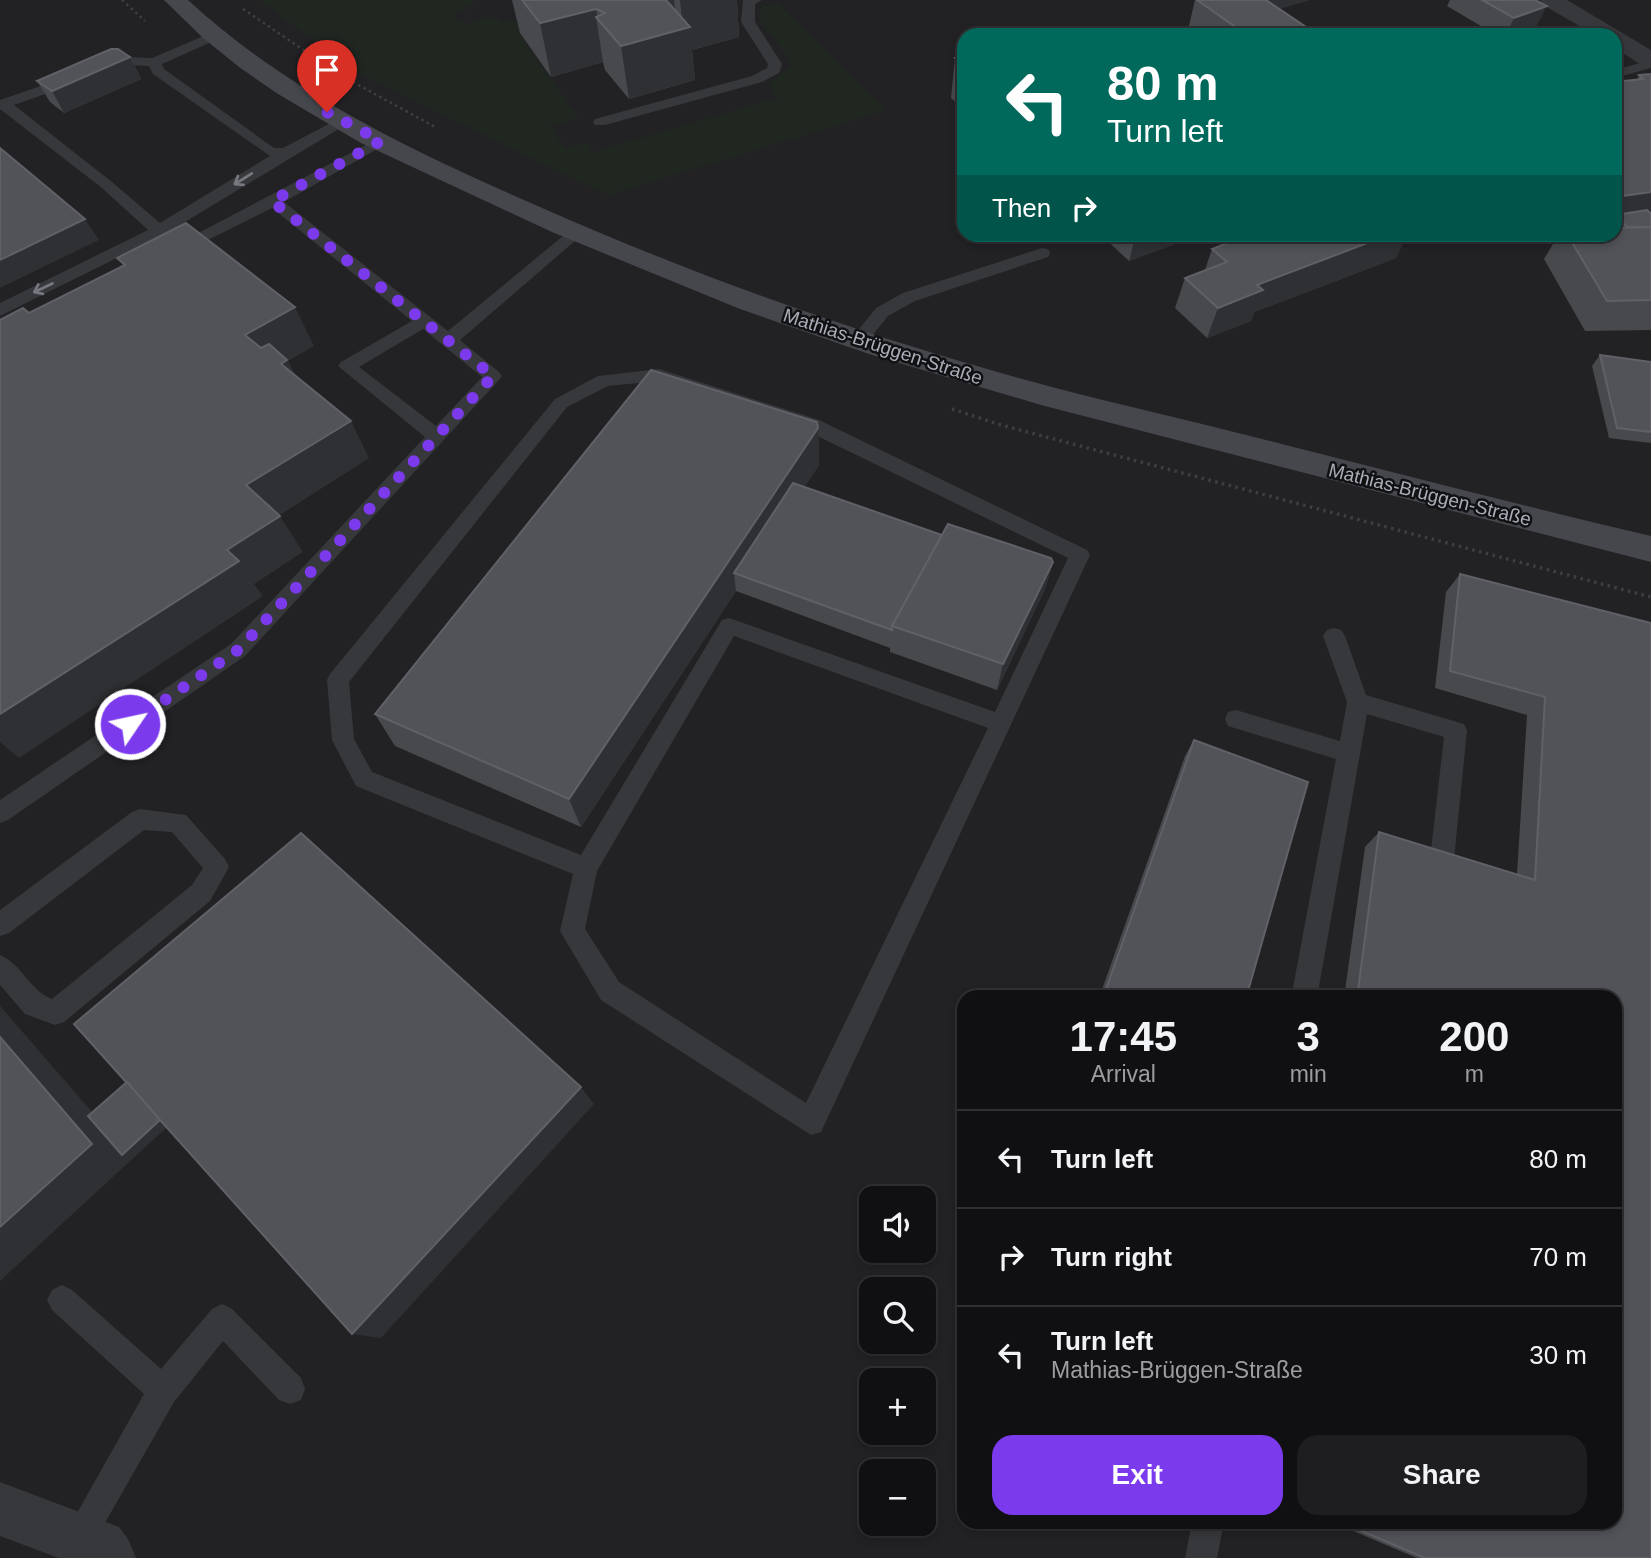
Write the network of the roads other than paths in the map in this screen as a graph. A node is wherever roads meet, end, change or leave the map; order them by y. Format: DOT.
graph roads {
  1 [pos="175,0"];
  2 [pos="755,0"];
  3 [pos="1551,0"];
  4 [pos="1600,28"];
  5 [pos="213,36"];
  6 [pos="1622,42"];
  7 [pos="154,62"];
  8 [pos="1651,63"];
  9 [pos="1622,72"];
  10 [pos="2,105"];
  11 [pos="345,121"];
  12 [pos="600,122"];
  13 [pos="381,141"];
  14 [pos="286,153"];
  15 [pos="272,201"];
  16 [pos="159,231"];
  17 [pos="575,234"];
  18 [pos="1042,253"];
  19 [pos="161,256"];
  20 [pos="0,310"];
  21 [pos="425,321"];
  22 [pos="860,339"];
  23 [pos="449,340"];
  24 [pos="437,436"];
  25 [pos="1651,549"];
  26 [pos="1334,636"];
  27 [pos="1358,702"];
  28 [pos="1236,719"];
  29 [pos="1001,723"];
  30 [pos="1348,753"];
  31 [pos="0,813"];
  32 [pos="1442,859"];
  33 [pos="586,868"];
  34 [pos="0,925"];
  35 [pos="0,967"];
  36 [pos="1305,990"];
  37 [pos="62,1300"];
  38 [pos="290,1389"];
  39 [pos="163,1391"];
  40 [pos="0,1509"];
  41 [pos="1207,1529"];
  42 [pos="94,1548"];
  43 [pos="1201,1558"];
  1 -- 5 [label="street, Mathias-Brüggen-Straße"];
  2 -- 12 [label="lane"];
  3 -- 4 [label="street"];
  5 -- 7 [label="lane"];
  5 -- 11 [label="street, Mathias-Brüggen-Straße"];
  6 -- 8 [label="street"];
  7 -- 10 [label="lane"];
  7 -- 14 [label="lane"];
  8 -- 9 [label="lane"];
  10 -- 16 [label="lane"];
  11 -- 13 [label="street, Mathias-Brüggen-Straße"];
  11 -- 14 [label="lane"];
  13 -- 15 [label="lane"];
  13 -- 17 [label="street, Mathias-Brüggen-Straße"];
  14 -- 16 [label="lane, one-way"];
  15 -- 19 [label="lane"];
  15 -- 21 [label="lane"];
  16 -- 20 [label="lane, one-way"];
  17 -- 22 [label="street, Mathias-Brüggen-Straße"];
  17 -- 23 [label="lane"];
  18 -- 22 [label="lane"];
  21 -- 23 [label="lane"];
  21 -- 24 [label="lane"];
  22 -- 25 [label="street, Mathias-Brüggen-Straße"];
  23 -- 24 [label="lane"];
  24 -- 31 [label="lane"];
  26 -- 27 [label="lane"];
  27 -- 30 [label="lane"];
  27 -- 32 [label="lane"];
  28 -- 30 [label="lane"];
  29 -- 33 [label="lane"];
  29 -- 33 [label="lane"];
  29 -- 33 [label="lane"];
  30 -- 36 [label="lane"];
  34 -- 35 [label="lane"];
  37 -- 39 [label="lane"];
  38 -- 39 [label="lane"];
  39 -- 42 [label="lane"];
  40 -- 42 [label="street"];
  41 -- 43 [label="lane"];
}
